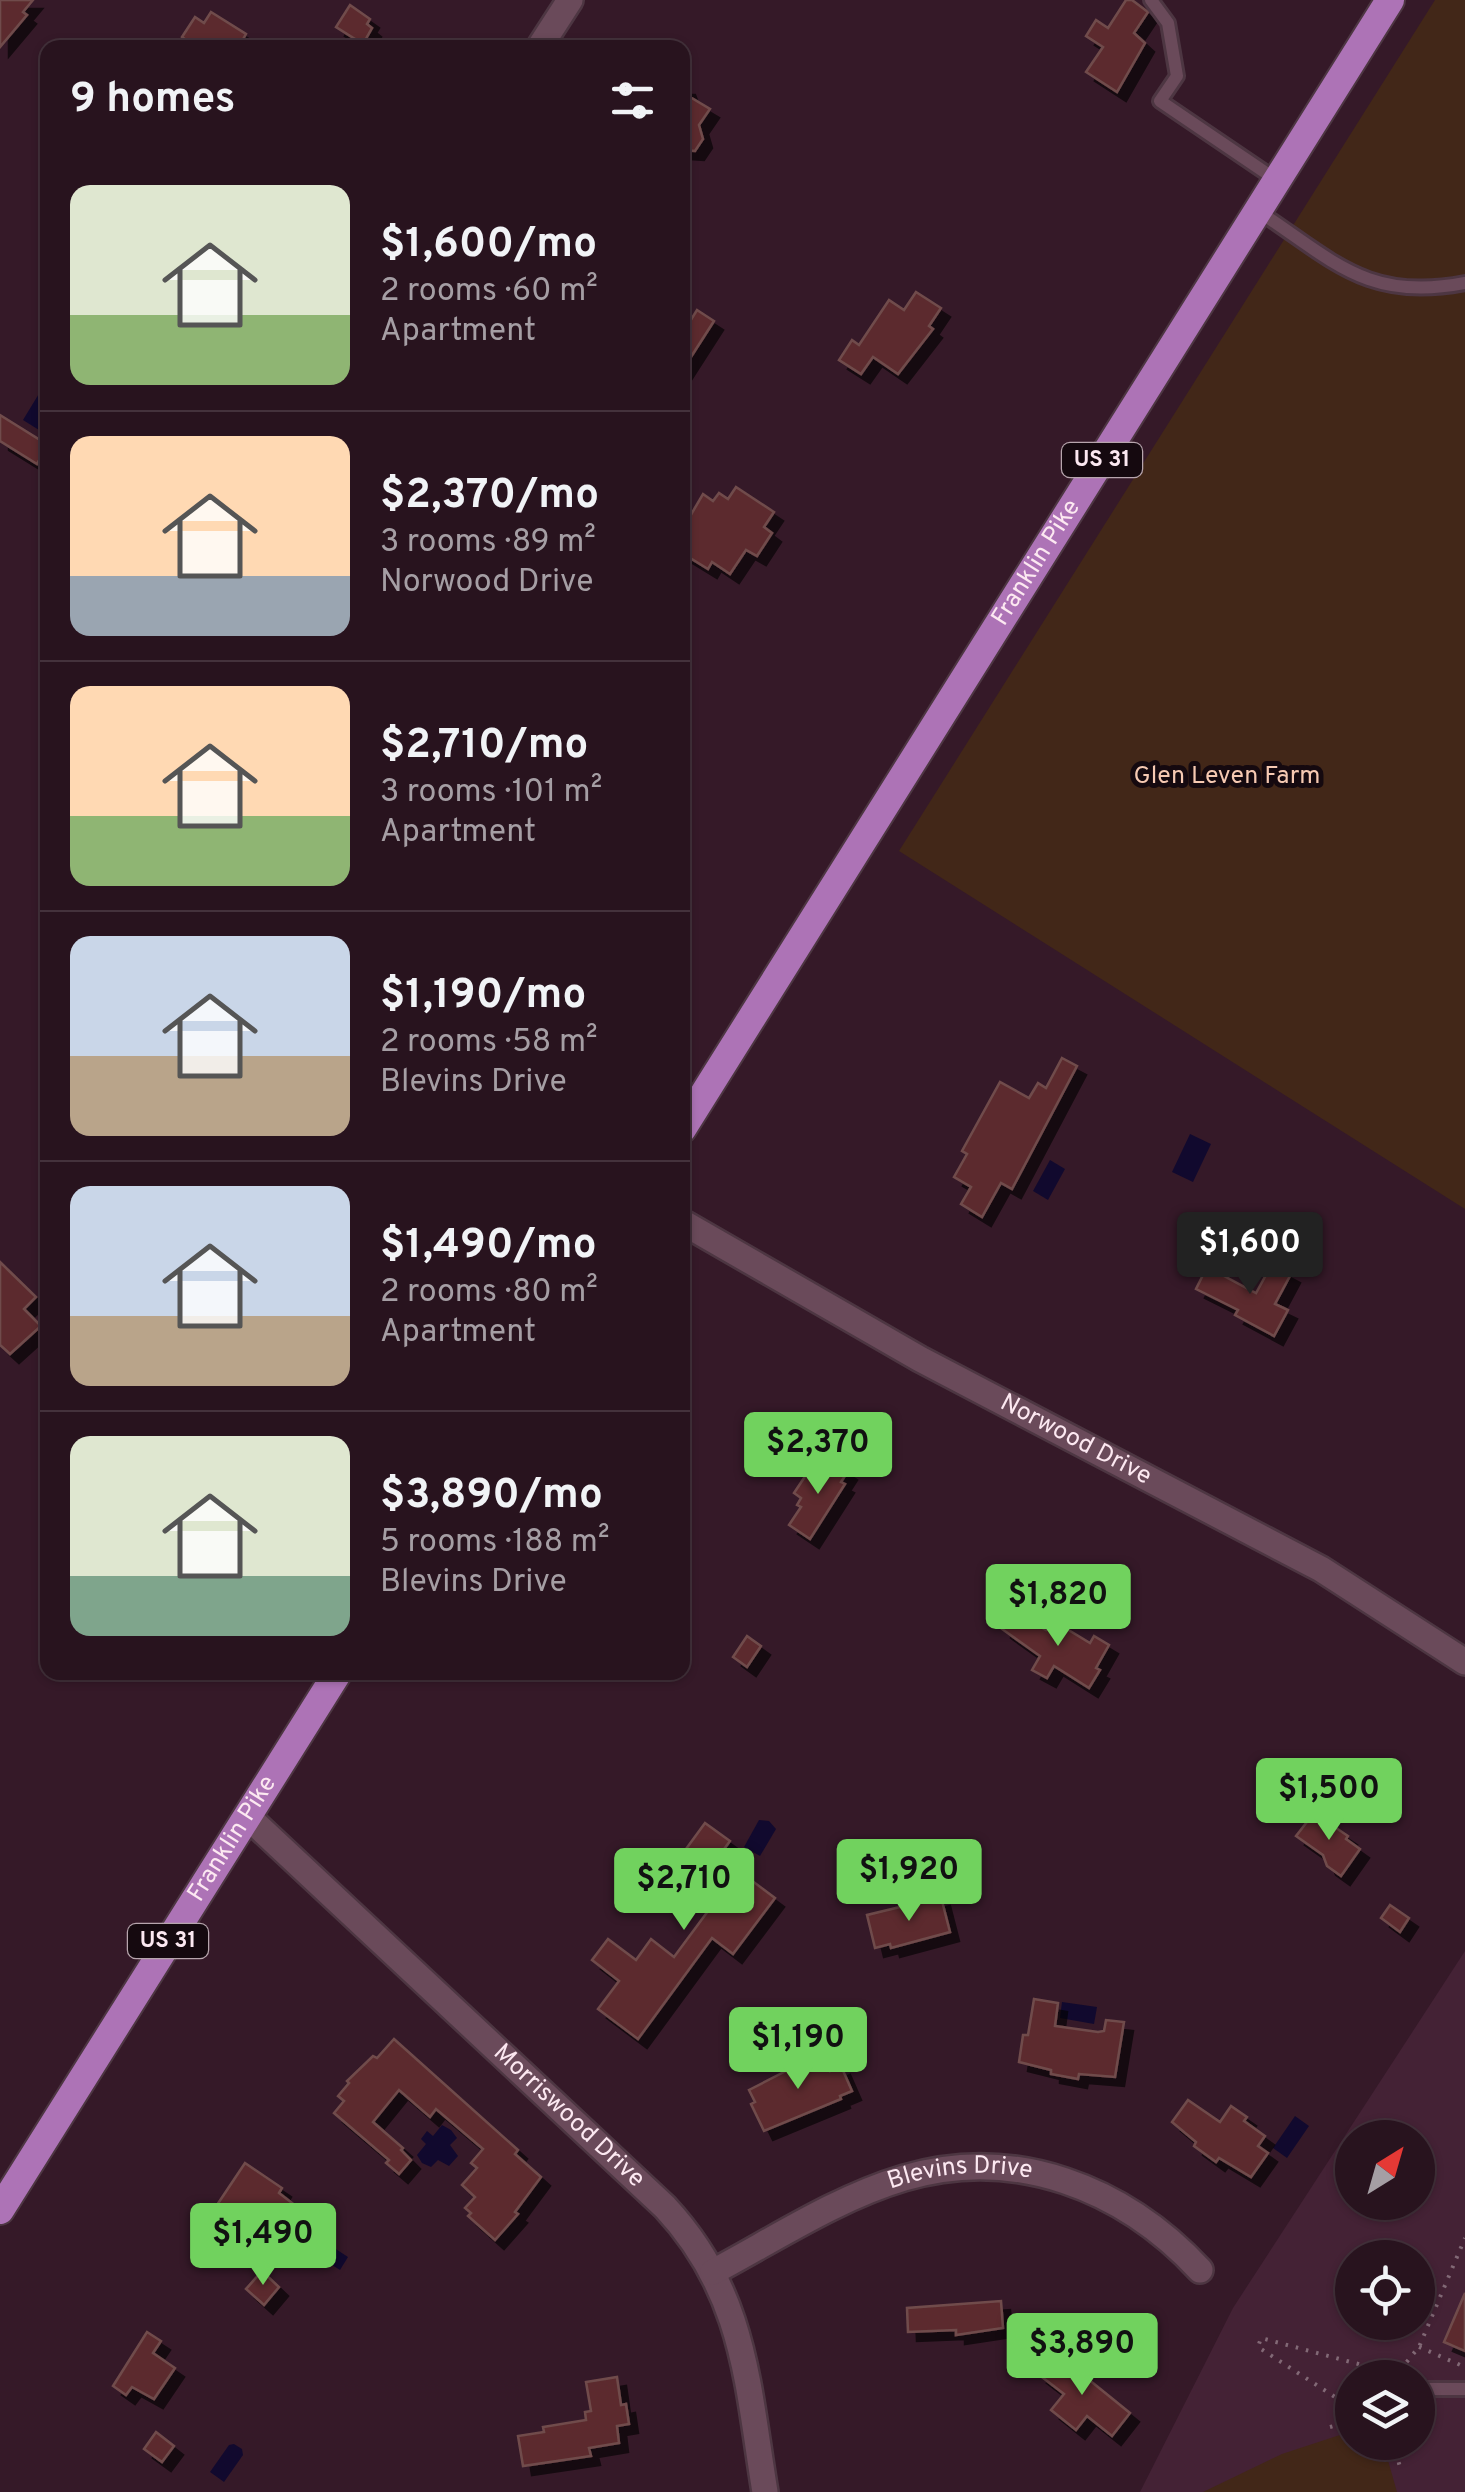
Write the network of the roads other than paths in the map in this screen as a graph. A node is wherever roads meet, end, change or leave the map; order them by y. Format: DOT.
graph roads {
  1 [pos="570,0"];
  2 [pos="1151,0"];
  3 [pos="1390,0"];
  4 [pos="545,40"];
  5 [pos="1278,180"];
  6 [pos="1258,212"];
  7 [pos="1465,282"];
  8 [pos="690,1116"];
  9 [pos="690,1227"];
  10 [pos="1465,1662"];
  11 [pos="333,1680"];
  12 [pos="247,1816"];
  13 [pos="0,2210"];
  14 [pos="1200,2270"];
  15 [pos="714,2272"];
  16 [pos="1435,2389"];
  17 [pos="1465,2389"];
  18 [pos="765,2492"];
  1 -- 4 [label="street"];
  2 -- 5 [label="lane"];
  3 -- 5 [label="main road, Franklin Pike / US 31"];
  5 -- 6 [label="main road, Franklin Pike / US 31"];
  6 -- 7 [label="lane"];
  6 -- 8 [label="main road, Franklin Pike / US 31"];
  9 -- 10 [label="street, Norwood Drive"];
  11 -- 12 [label="main road, Franklin Pike / US 31"];
  12 -- 13 [label="main road, Franklin Pike / US 31"];
  12 -- 15 [label="street, Morriswood Drive"];
  14 -- 15 [label="street, Blevins Drive"];
  15 -- 18 [label="street, Morriswood Drive"];
  16 -- 17 [label="lane"];
}
